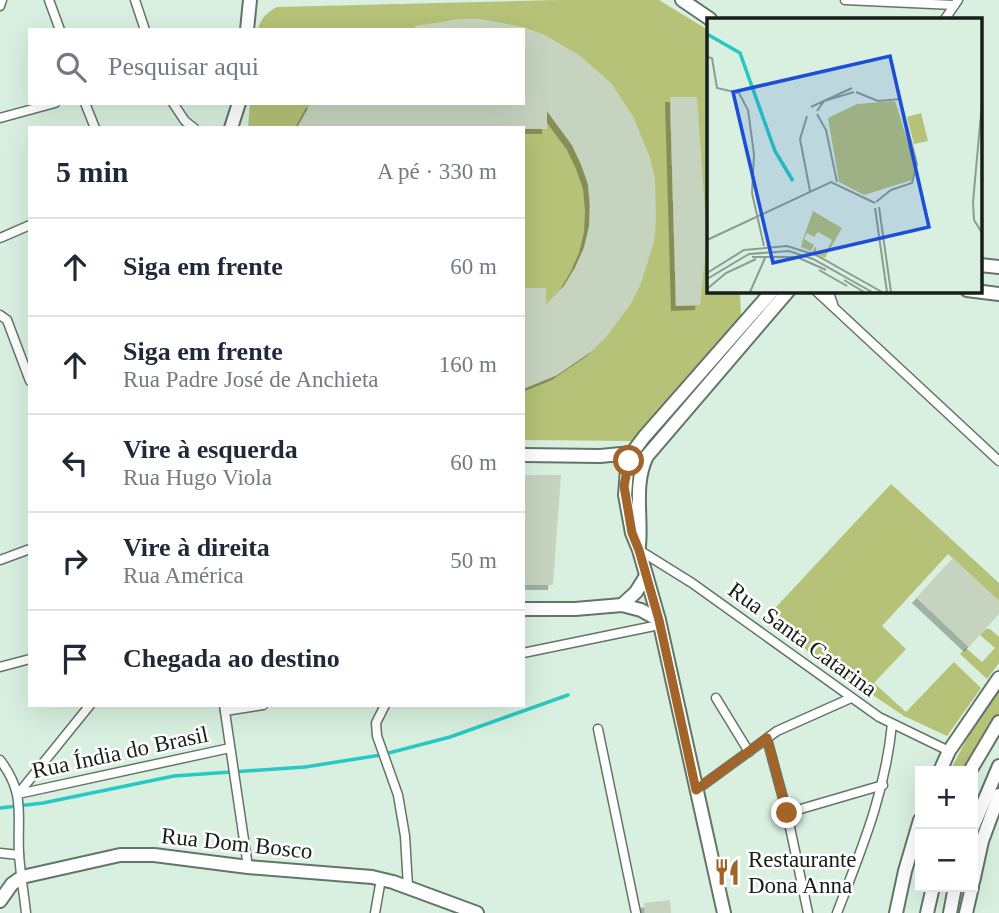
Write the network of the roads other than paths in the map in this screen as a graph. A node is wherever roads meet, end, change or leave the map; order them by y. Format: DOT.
graph roads {
  1 [pos="2,0"];
  2 [pos="49,0"];
  3 [pos="135,0"];
  4 [pos="250,0"];
  5 [pos="682,0"];
  6 [pos="845,0"];
  7 [pos="956,3"];
  8 [pos="0,6"];
  9 [pos="709,18"];
  10 [pos="945,18"];
  11 [pos="59,28"];
  12 [pos="144,28"];
  13 [pos="247,28"];
  14 [pos="48,105"];
  15 [pos="86,105"];
  16 [pos="174,105"];
  17 [pos="238,105"];
  18 [pos="0,118"];
  19 [pos="94,126"];
  20 [pos="191,126"];
  21 [pos="232,126"];
  22 [pos="28,226"];
  23 [pos="0,238"];
  24 [pos="771,292"];
  25 [pos="787,292"];
  26 [pos="817,292"];
  27 [pos="829,292"];
  28 [pos="837,310"];
  29 [pos="0,316"];
  30 [pos="28,376"];
  31 [pos="632,453"];
  32 [pos="525,455"];
  33 [pos="999,461"];
  34 [pos="28,550"];
  35 [pos="639,550"];
  36 [pos="0,560"];
  37 [pos="646,576"];
  38 [pos="622,605"];
  39 [pos="525,609"];
  40 [pos="659,622"];
  41 [pos="525,653"];
  42 [pos="28,660"];
  43 [pos="0,667"];
  44 [pos="999,678"];
  45 [pos="716,698"];
  46 [pos="851,698"];
  47 [pos="88,707"];
  48 [pos="384,707"];
  49 [pos="224,708"];
  50 [pos="999,722"];
  51 [pos="892,724"];
  52 [pos="598,729"];
  53 [pos="767,738"];
  54 [pos="230,748"];
  55 [pos="949,751"];
  56 [pos="748,752"];
  57 [pos="0,760"];
  58 [pos="999,765"];
  59 [pos="942,766"];
  60 [pos="973,766"];
  61 [pos="883,785"];
  62 [pos="696,790"];
  63 [pos="19,794"];
  64 [pos="999,796"];
  65 [pos="787,813"];
  66 [pos="978,815"];
  67 [pos="917,829"];
  68 [pos="0,853"];
  69 [pos="19,855"];
  70 [pos="978,858"];
  71 [pos="248,867"];
  72 [pos="22,877"];
  73 [pos="381,879"];
  74 [pos="408,887"];
  75 [pos="932,892"];
  76 [pos="954,892"];
  77 [pos="970,892"];
  78 [pos="0,901"];
  79 [pos="26,913"];
  80 [pos="374,913"];
  81 [pos="477,913"];
  82 [pos="636,913"];
  83 [pos="724,913"];
  84 [pos="808,913"];
  85 [pos="837,913"];
  86 [pos="896,913"];
  87 [pos="927,913"];
  88 [pos="950,913"];
  89 [pos="966,913"];
  1 -- 8 [label="street"];
  2 -- 11 [label="street"];
  3 -- 12 [label="street"];
  4 -- 13 [label="street"];
  5 -- 9 [label="street"];
  6 -- 7 [label="street"];
  7 -- 10 [label="street"];
  14 -- 18 [label="street"];
  15 -- 19 [label="street"];
  16 -- 20 [label="street"];
  17 -- 21 [label="street"];
  22 -- 23 [label="street"];
  24 -- 31 [label="street"];
  25 -- 35 [label="street"];
  26 -- 28 [label="street"];
  27 -- 28 [label="street"];
  28 -- 33 [label="street"];
  29 -- 30 [label="street"];
  31 -- 32 [label="street"];
  31 -- 35 [label="street"];
  34 -- 36 [label="street"];
  35 -- 37 [label="street"];
  35 -- 46 [label="street, Rua Santa Catarina"];
  37 -- 38 [label="street"];
  37 -- 40 [label="street"];
  38 -- 39 [label="street"];
  38 -- 40 [label="street"];
  40 -- 41 [label="street"];
  40 -- 62 [label="street"];
  42 -- 43 [label="street"];
  44 -- 55 [label="street"];
  45 -- 56 [label="street"];
  46 -- 51 [label="street, Rua Santa Catarina"];
  46 -- 53 [label="street"];
  47 -- 63 [label="street"];
  48 -- 74 [label="street"];
  49 -- 54 [label="street"];
  50 -- 60 [label="street"];
  51 -- 55 [label="street, Rua Santa Catarina"];
  51 -- 61 [label="street"];
  52 -- 82 [label="street"];
  53 -- 56 [label="street"];
  53 -- 65 [label="street"];
  54 -- 63 [label="street, Rua Índia do Brasil"];
  54 -- 71 [label="street"];
  55 -- 59 [label="street"];
  56 -- 62 [label="street"];
  57 -- 63 [label="street"];
  58 -- 66 [label="street"];
  61 -- 65 [label="street"];
  61 -- 85 [label="street"];
  62 -- 83 [label="street"];
  63 -- 69 [label="street"];
  64 -- 70 [label="street"];
  65 -- 84 [label="street"];
  67 -- 86 [label="street"];
  68 -- 69 [label="street"];
  69 -- 72 [label="street"];
  71 -- 72 [label="street, Rua Dom Bosco"];
  71 -- 73 [label="street, Rua Dom Bosco"];
  72 -- 78 [label="street"];
  72 -- 79 [label="street"];
  73 -- 74 [label="street, Rua Dom Bosco"];
  73 -- 80 [label="street"];
  74 -- 81 [label="street, Rua Dom Bosco"];
  75 -- 87 [label="street"];
  76 -- 88 [label="street"];
  77 -- 89 [label="street"];
}
